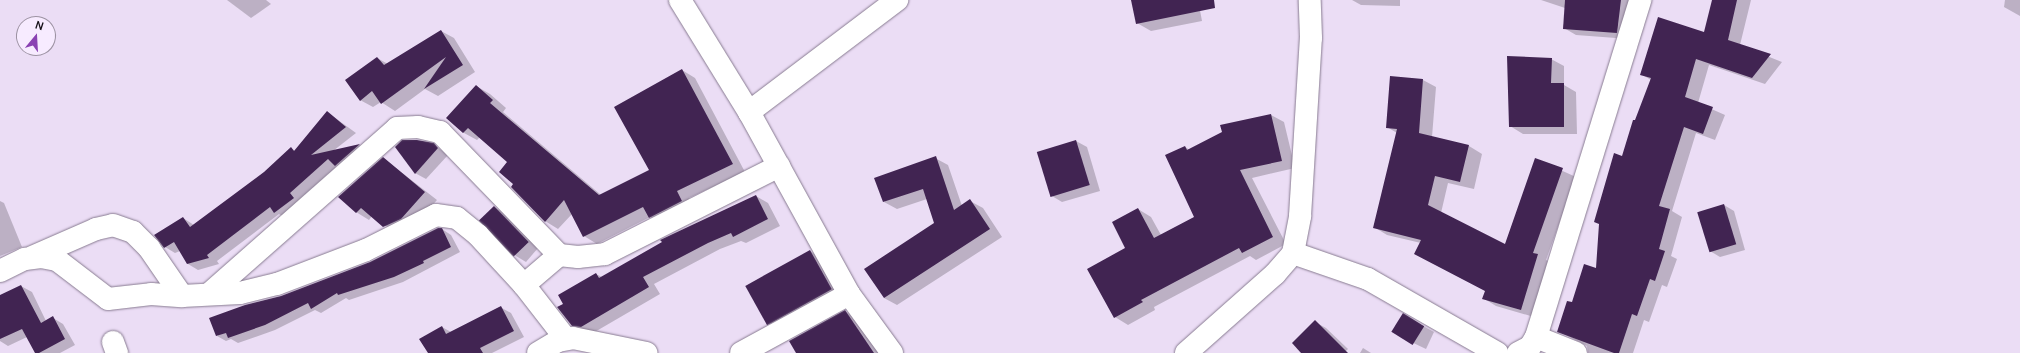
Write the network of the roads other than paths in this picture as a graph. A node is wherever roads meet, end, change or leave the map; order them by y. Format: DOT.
graph roads {
  1 [pos="680,0"];
  2 [pos="897,0"];
  3 [pos="1310,0"];
  4 [pos="1640,0"];
  5 [pos="749,112"];
  6 [pos="778,166"];
  7 [pos="1293,253"];
  8 [pos="559,255"];
  9 [pos="25,260"];
  10 [pos="0,271"];
  11 [pos="524,285"];
  12 [pos="209,294"];
  13 [pos="849,294"];
  14 [pos="182,296"];
  15 [pos="1536,337"];
  16 [pos="566,339"];
  17 [pos="538,353"];
  18 [pos="646,353"];
  19 [pos="742,353"];
  20 [pos="892,353"];
  21 [pos="1186,353"];
  22 [pos="1497,353"];
  23 [pos="1518,353"];
  24 [pos="1576,353"];
  1 -- 5 [label="street"];
  2 -- 5 [label="street"];
  3 -- 7 [label="street"];
  4 -- 15 [label="street"];
  5 -- 6 [label="street"];
  6 -- 8 [label="street"];
  6 -- 13 [label="street"];
  7 -- 21 [label="street"];
  7 -- 22 [label="street"];
  8 -- 11 [label="street"];
  8 -- 12 [label="street"];
  9 -- 10 [label="street"];
  9 -- 14 [label="street"];
  9 -- 14 [label="street"];
  11 -- 12 [label="street"];
  11 -- 16 [label="street"];
  12 -- 14 [label="street"];
  13 -- 19 [label="street"];
  13 -- 20 [label="street"];
  15 -- 23 [label="street"];
  15 -- 24 [label="street"];
  16 -- 17 [label="street"];
  16 -- 18 [label="street"];
}
